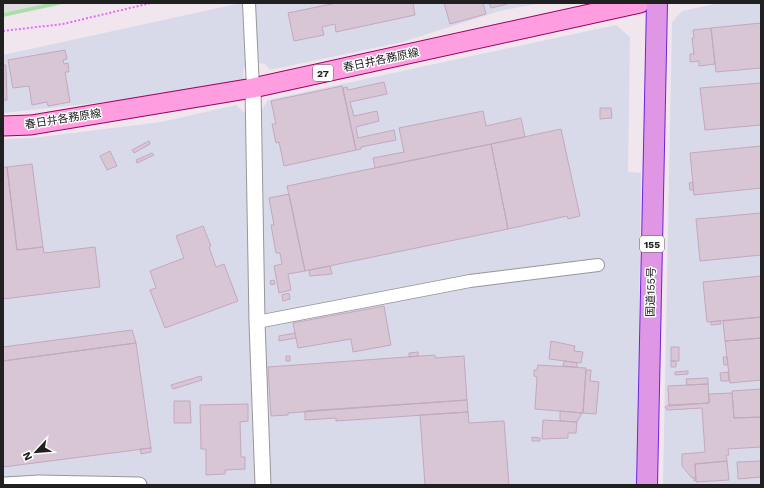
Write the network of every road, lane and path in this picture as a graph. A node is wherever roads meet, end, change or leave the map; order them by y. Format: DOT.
graph roads {
  1 [pos="151,3"];
  2 [pos="249,3"];
  3 [pos="640,3"];
  4 [pos="657,3"];
  5 [pos="3,31"];
  6 [pos="253,88"];
  7 [pos="3,126"];
  8 [pos="598,265"];
  9 [pos="257,322"];
  10 [pos="39,484"];
  11 [pos="4,485"];
  12 [pos="140,485"];
  13 [pos="263,485"];
  14 [pos="647,485"];
  1 -- 5 [label="path"];
  2 -- 6 [label="street"];
  3 -- 6 [label="main road, 春日井各務原線 / 27"];
  4 -- 14 [label="highway, 国道155号 / 155"];
  6 -- 7 [label="main road, 春日井各務原線 / 27"];
  6 -- 9 [label="street"];
  8 -- 9 [label="street"];
  9 -- 13 [label="street"];
  10 -- 11 [label="street"];
  10 -- 12 [label="street"];
}
